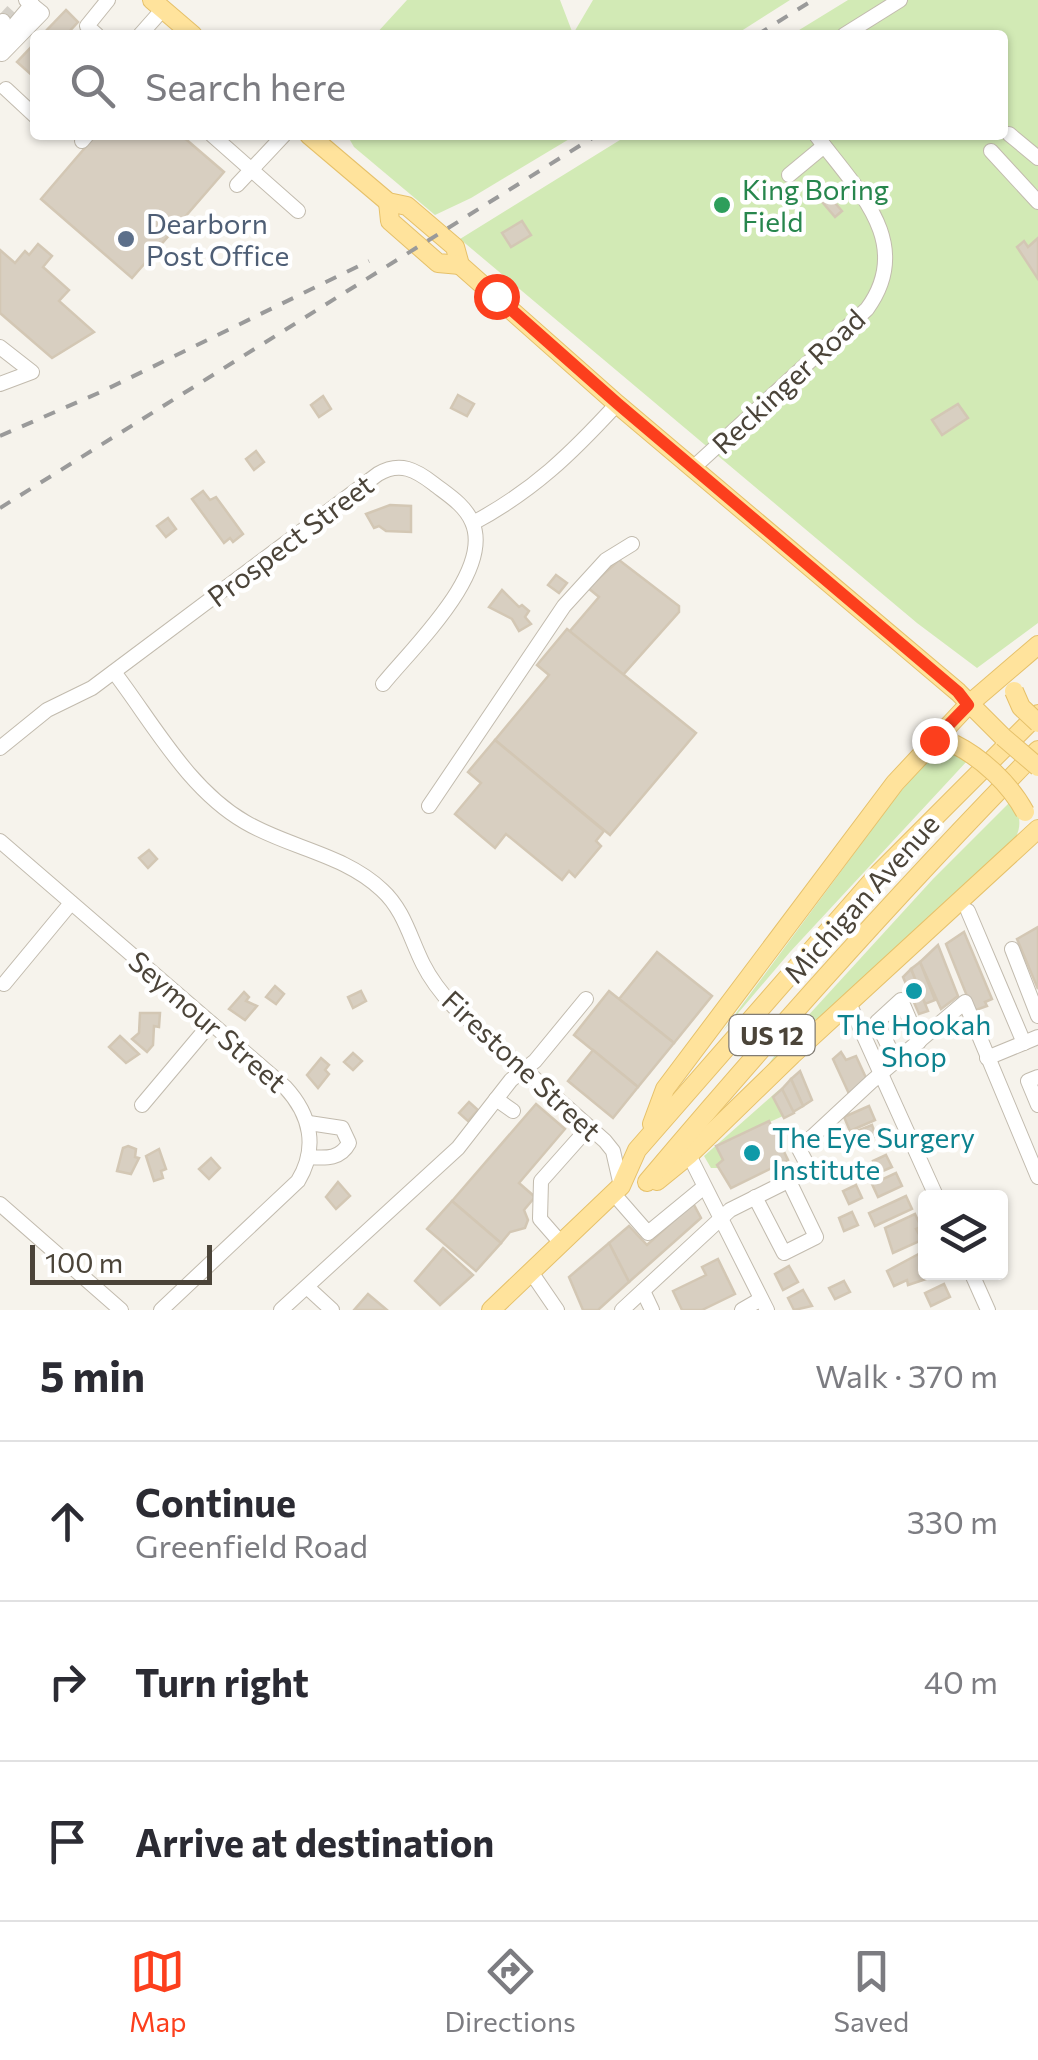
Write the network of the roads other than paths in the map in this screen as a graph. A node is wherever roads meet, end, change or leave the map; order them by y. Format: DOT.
graph roads {
  1 [pos="108,0"];
  2 [pos="900,0"];
  3 [pos="27,4"];
  4 [pos="158,5"];
  5 [pos="91,30"];
  6 [pos="143,30"];
  7 [pos="186,30"];
  8 [pos="852,30"];
  9 [pos="3,48"];
  10 [pos="6,89"];
  11 [pos="30,111"];
  12 [pos="1010,134"];
  13 [pos="217,140"];
  14 [pos="279,140"];
  15 [pos="315,140"];
  16 [pos="820,140"];
  17 [pos="991,151"];
  18 [pos="1038,158"];
  19 [pos="251,171"];
  20 [pos="789,175"];
  21 [pos="236,185"];
  22 [pos="1038,202"];
  23 [pos="298,211"];
  24 [pos="0,346"];
  25 [pos="0,384"];
  26 [pos="618,404"];
  27 [pos="694,467"];
  28 [pos="473,523"];
  29 [pos="632,544"];
  30 [pos="1030,650"];
  31 [pos="114,672"];
  32 [pos="384,684"];
  33 [pos="976,711"];
  34 [pos="1038,714"];
  35 [pos="1038,724"];
  36 [pos="934,740"];
  37 [pos="0,748"];
  38 [pos="1038,750"];
  39 [pos="1038,766"];
  40 [pos="429,806"];
  41 [pos="1033,834"];
  42 [pos="0,841"];
  43 [pos="71,902"];
  44 [pos="968,911"];
  45 [pos="1012,949"];
  46 [pos="4,984"];
  47 [pos="586,998"];
  48 [pos="849,1004"];
  49 [pos="1038,1016"];
  50 [pos="210,1023"];
  51 [pos="1031,1040"];
  52 [pos="919,1042"];
  53 [pos="987,1058"];
  54 [pos="896,1062"];
  55 [pos="524,1070"];
  56 [pos="881,1074"];
  57 [pos="1038,1077"];
  58 [pos="496,1100"];
  59 [pos="142,1105"];
  60 [pos="1038,1105"];
  61 [pos="513,1111"];
  62 [pos="309,1123"];
  63 [pos="589,1126"];
  64 [pos="648,1137"];
  65 [pos="689,1155"];
  66 [pos="308,1157"];
  67 [pos="1038,1176"];
  68 [pos="789,1181"];
  69 [pos="647,1182"];
  70 [pos="704,1187"];
  71 [pos="617,1189"];
  72 [pos="933,1190"];
  73 [pos="756,1197"];
  74 [pos="0,1204"];
  75 [pos="719,1218"];
  76 [pos="561,1243"];
  77 [pos="531,1272"];
  78 [pos="975,1280"];
  79 [pos="306,1286"];
  80 [pos="643,1291"];
  81 [pos="764,1305"];
  82 [pos="121,1310"];
  83 [pos="160,1310"];
  84 [pos="281,1310"];
  85 [pos="332,1310"];
  86 [pos="491,1310"];
  87 [pos="557,1310"];
  88 [pos="622,1310"];
  89 [pos="652,1310"];
  90 [pos="742,1310"];
  91 [pos="988,1310"];
  1 -- 5 [label="street"];
  2 -- 8 [label="street"];
  3 -- 9 [label="street"];
  4 -- 6 [label="street"];
  4 -- 7 [label="main road"];
  10 -- 11 [label="street"];
  12 -- 18 [label="street"];
  13 -- 19 [label="street"];
  14 -- 19 [label="street"];
  15 -- 26 [label="main road"];
  16 -- 20 [label="street"];
  16 -- 27 [label="street, Reckinger Road"];
  17 -- 22 [label="street"];
  19 -- 21 [label="street"];
  19 -- 23 [label="street"];
  24 -- 25 [label="street"];
  26 -- 27 [label="main road"];
  26 -- 28 [label="street"];
  27 -- 33 [label="main road"];
  28 -- 31 [label="street, Prospect Street"];
  28 -- 32 [label="street"];
  29 -- 40 [label="street"];
  30 -- 33 [label="main road"];
  30 -- 35 [label="main road, bridge"];
  31 -- 37 [label="street, Prospect Street"];
  31 -- 55 [label="street, Firestone Street"];
  33 -- 36 [label="main road"];
  33 -- 39 [label="main road, bridge"];
  34 -- 64 [label="main road, Michigan Avenue / US 12"];
  36 -- 41 [label="main road, bridge"];
  36 -- 64 [label="main road"];
  38 -- 69 [label="main road, Michigan Avenue / US 12"];
  41 -- 48 [label="main road"];
  42 -- 43 [label="street, Seymour Street"];
  43 -- 46 [label="street"];
  43 -- 50 [label="street, Seymour Street"];
  44 -- 51 [label="street"];
  45 -- 49 [label="street"];
  47 -- 55 [label="street"];
  48 -- 56 [label="street"];
  48 -- 65 [label="main road"];
  50 -- 59 [label="street"];
  50 -- 62 [label="street, Seymour Street"];
  51 -- 53 [label="street"];
  52 -- 53 [label="street"];
  52 -- 54 [label="street"];
  52 -- 54 [label="street"];
  53 -- 67 [label="street"];
  54 -- 56 [label="street"];
  55 -- 58 [label="street"];
  55 -- 63 [label="street, Firestone Street"];
  56 -- 68 [label="street"];
  56 -- 72 [label="street"];
  57 -- 60 [label="street"];
  58 -- 61 [label="street"];
  58 -- 79 [label="street"];
  62 -- 66 [label="street"];
  62 -- 66 [label="street"];
  63 -- 71 [label="street, Firestone Street"];
  63 -- 76 [label="street"];
  64 -- 71 [label="main road, Michigan Avenue / US 12"];
  65 -- 69 [label="main road"];
  65 -- 70 [label="street"];
  66 -- 83 [label="street"];
  68 -- 73 [label="street"];
  68 -- 73 [label="street"];
  69 -- 71 [label="main road"];
  70 -- 71 [label="street"];
  70 -- 75 [label="street"];
  71 -- 76 [label="main road, Michigan Avenue / US 12"];
  73 -- 75 [label="street"];
  74 -- 82 [label="street"];
  75 -- 80 [label="street"];
  75 -- 81 [label="street"];
  76 -- 77 [label="main road, Michigan Avenue / US 12"];
  77 -- 86 [label="main road, Michigan Avenue / US 12"];
  77 -- 87 [label="street"];
  78 -- 91 [label="street"];
  79 -- 84 [label="street"];
  79 -- 85 [label="street"];
  80 -- 88 [label="street"];
  80 -- 89 [label="street"];
  81 -- 90 [label="street"];
}
